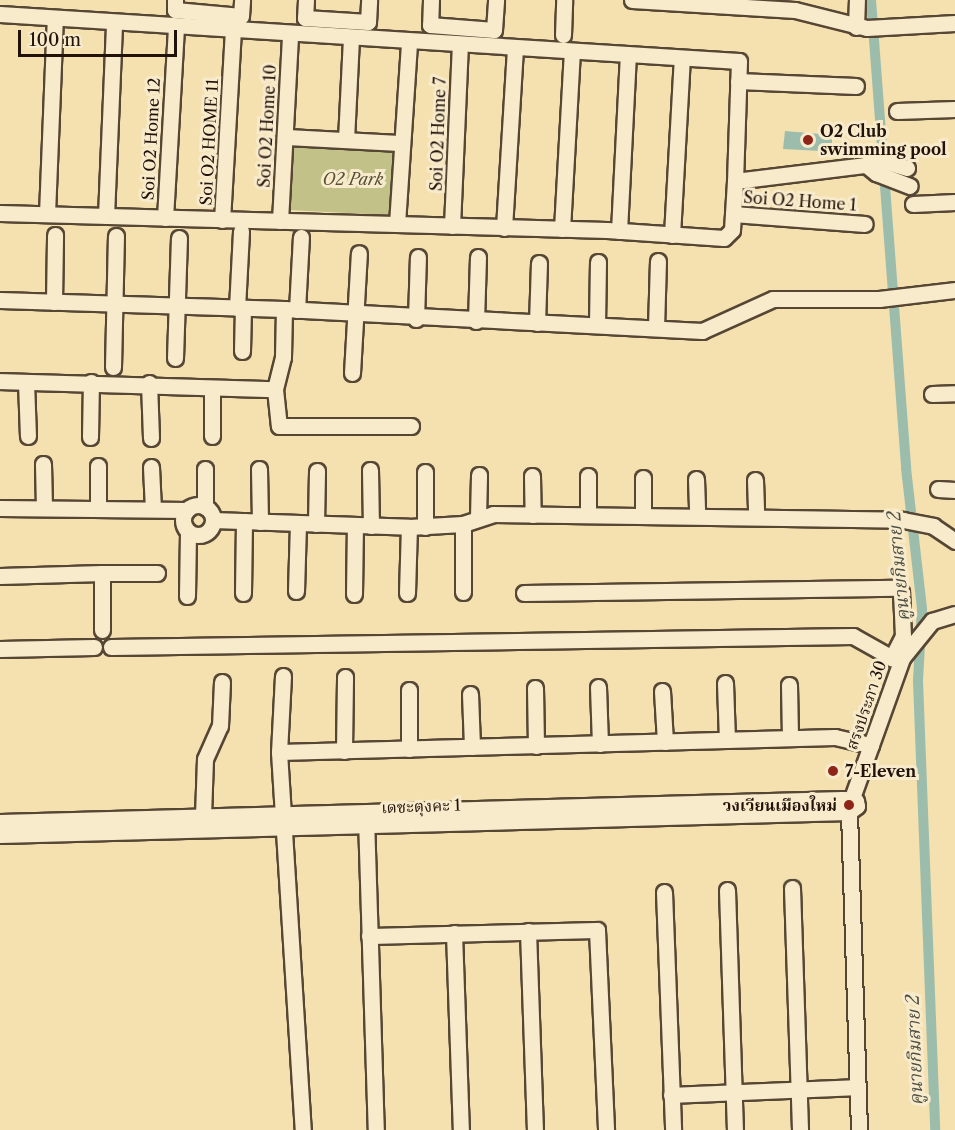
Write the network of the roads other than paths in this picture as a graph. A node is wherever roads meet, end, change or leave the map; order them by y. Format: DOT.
graph roads {
  1 [pos="176,0"];
  2 [pos="242,0"];
  3 [pos="306,0"];
  4 [pos="369,0"];
  5 [pos="431,0"];
  6 [pos="496,0"];
  7 [pos="564,0"];
  8 [pos="632,0"];
  9 [pos="646,0"];
  10 [pos="857,0"];
  11 [pos="722,3"];
  12 [pos="795,5"];
  13 [pos="0,14"];
  14 [pos="55,18"];
  15 [pos="114,22"];
  16 [pos="955,23"];
  17 [pos="176,26"];
  18 [pos="868,28"];
  19 [pos="233,30"];
  20 [pos="290,34"];
  21 [pos="563,35"];
  22 [pos="351,37"];
  23 [pos="409,41"];
  24 [pos="460,44"];
  25 [pos="515,48"];
  26 [pos="572,51"];
  27 [pos="628,54"];
  28 [pos="682,58"];
  29 [pos="738,81"];
  30 [pos="856,87"];
  31 [pos="955,109"];
  32 [pos="897,111"];
  33 [pos="285,137"];
  34 [pos="346,140"];
  35 [pos="401,144"];
  36 [pos="872,166"];
  37 [pos="905,167"];
  38 [pos="735,181"];
  39 [pos="907,185"];
  40 [pos="955,202"];
  41 [pos="913,204"];
  42 [pos="0,213"];
  43 [pos="47,214"];
  44 [pos="733,214"];
  45 [pos="106,216"];
  46 [pos="165,218"];
  47 [pos="222,220"];
  48 [pos="280,221"];
  49 [pos="397,224"];
  50 [pos="865,224"];
  51 [pos="452,226"];
  52 [pos="504,228"];
  53 [pos="562,229"];
  54 [pos="241,231"];
  55 [pos="619,231"];
  56 [pos="55,234"];
  57 [pos="672,235"];
  58 [pos="116,236"];
  59 [pos="301,237"];
  60 [pos="179,238"];
  61 [pos="358,253"];
  62 [pos="418,257"];
  63 [pos="478,257"];
  64 [pos="658,261"];
  65 [pos="597,262"];
  66 [pos="539,264"];
  67 [pos="955,290"];
  68 [pos="0,300"];
  69 [pos="54,302"];
  70 [pos="116,304"];
  71 [pos="178,306"];
  72 [pos="240,308"];
  73 [pos="291,310"];
  74 [pos="355,315"];
  75 [pos="416,319"];
  76 [pos="476,321"];
  77 [pos="537,323"];
  78 [pos="597,325"];
  79 [pos="656,328"];
  80 [pos="242,351"];
  81 [pos="175,358"];
  82 [pos="113,368"];
  83 [pos="352,374"];
  84 [pos="0,381"];
  85 [pos="26,382"];
  86 [pos="91,382"];
  87 [pos="149,383"];
  88 [pos="212,388"];
  89 [pos="275,389"];
  90 [pos="955,393"];
  91 [pos="932,394"];
  92 [pos="411,426"];
  93 [pos="28,436"];
  94 [pos="212,436"];
  95 [pos="90,437"];
  96 [pos="151,438"];
  97 [pos="43,464"];
  98 [pos="98,466"];
  99 [pos="151,467"];
  100 [pos="205,469"];
  101 [pos="259,469"];
  102 [pos="370,470"];
  103 [pos="317,471"];
  104 [pos="426,472"];
  105 [pos="479,475"];
  106 [pos="532,476"];
  107 [pos="588,476"];
  108 [pos="644,478"];
  109 [pos="696,479"];
  110 [pos="755,480"];
  111 [pos="938,489"];
  112 [pos="955,489"];
  113 [pos="0,508"];
  114 [pos="44,508"];
  115 [pos="98,509"];
  116 [pos="153,509"];
  117 [pos="187,510"];
  118 [pos="209,514"];
  119 [pos="533,515"];
  120 [pos="588,515"];
  121 [pos="643,516"];
  122 [pos="697,516"];
  123 [pos="478,517"];
  124 [pos="756,517"];
  125 [pos="244,521"];
  126 [pos="260,522"];
  127 [pos="298,524"];
  128 [pos="316,524"];
  129 [pos="463,524"];
  130 [pos="355,526"];
  131 [pos="371,526"];
  132 [pos="409,527"];
  133 [pos="425,527"];
  134 [pos="188,532"];
  135 [pos="955,541"];
  136 [pos="102,573"];
  137 [pos="157,573"];
  138 [pos="0,576"];
  139 [pos="296,591"];
  140 [pos="463,592"];
  141 [pos="243,593"];
  142 [pos="407,593"];
  143 [pos="524,593"];
  144 [pos="354,594"];
  145 [pos="188,596"];
  146 [pos="955,614"];
  147 [pos="102,630"];
  148 [pos="94,647"];
  149 [pos="111,647"];
  150 [pos="0,649"];
  151 [pos="897,658"];
  152 [pos="283,676"];
  153 [pos="345,677"];
  154 [pos="222,682"];
  155 [pos="725,683"];
  156 [pos="789,685"];
  157 [pos="598,687"];
  158 [pos="535,688"];
  159 [pos="409,690"];
  160 [pos="662,691"];
  161 [pos="470,694"];
  162 [pos="790,738"];
  163 [pos="727,740"];
  164 [pos="665,742"];
  165 [pos="600,744"];
  166 [pos="871,745"];
  167 [pos="536,746"];
  168 [pos="472,747"];
  169 [pos="409,749"];
  170 [pos="344,751"];
  171 [pos="279,752"];
  172 [pos="847,805"];
  173 [pos="203,816"];
  174 [pos="366,820"];
  175 [pos="284,821"];
  176 [pos="0,822"];
  177 [pos="0,835"];
  178 [pos="792,888"];
  179 [pos="727,890"];
  180 [pos="664,892"];
  181 [pos="528,931"];
  182 [pos="454,933"];
  183 [pos="369,936"];
  184 [pos="858,1087"];
  185 [pos="799,1091"];
  186 [pos="734,1092"];
  187 [pos="672,1095"];
  188 [pos="303,1130"];
  189 [pos="376,1130"];
  190 [pos="461,1130"];
  191 [pos="535,1130"];
  192 [pos="606,1130"];
  193 [pos="673,1130"];
  194 [pos="735,1130"];
  195 [pos="800,1130"];
  196 [pos="859,1130"];
  1 -- 2 [label="street"];
  3 -- 4 [label="street"];
  5 -- 6 [label="street"];
  7 -- 21 [label="street"];
  8 -- 9 [label="street"];
  9 -- 11 [label="street"];
  10 -- 18 [label="street"];
  11 -- 12 [label="street"];
  12 -- 18 [label="street"];
  13 -- 14 [label="street"];
  14 -- 15 [label="street"];
  14 -- 43 [label="street"];
  15 -- 17 [label="street"];
  15 -- 45 [label="street"];
  16 -- 18 [label="street"];
  17 -- 19 [label="street"];
  17 -- 46 [label="street, Soi O2 Home 12"];
  19 -- 20 [label="street"];
  19 -- 47 [label="street, Soi O2 HOME 11"];
  20 -- 22 [label="street"];
  20 -- 33 [label="street, Soi O2 Home 10"];
  22 -- 23 [label="street"];
  22 -- 34 [label="street"];
  23 -- 24 [label="street"];
  23 -- 35 [label="street"];
  24 -- 25 [label="street"];
  24 -- 51 [label="street, Soi O2 Home 7"];
  25 -- 26 [label="street"];
  25 -- 52 [label="street"];
  26 -- 27 [label="street"];
  26 -- 53 [label="street"];
  27 -- 28 [label="street"];
  27 -- 55 [label="street"];
  28 -- 29 [label="street"];
  28 -- 57 [label="street"];
  29 -- 30 [label="street"];
  29 -- 38 [label="street"];
  31 -- 32 [label="street"];
  33 -- 34 [label="street"];
  33 -- 48 [label="street, Soi O2 Home 10"];
  34 -- 35 [label="street"];
  35 -- 49 [label="street"];
  36 -- 37 [label="street"];
  36 -- 38 [label="street"];
  36 -- 39 [label="street"];
  38 -- 44 [label="street"];
  40 -- 41 [label="street"];
  42 -- 43 [label="street"];
  43 -- 45 [label="street"];
  44 -- 50 [label="street, Soi O2 Home 1"];
  44 -- 57 [label="street"];
  45 -- 46 [label="street"];
  46 -- 47 [label="street"];
  47 -- 48 [label="street"];
  48 -- 49 [label="street"];
  49 -- 51 [label="street"];
  51 -- 52 [label="street"];
  52 -- 53 [label="street"];
  53 -- 55 [label="street"];
  54 -- 72 [label="street"];
  55 -- 57 [label="street"];
  56 -- 69 [label="street"];
  58 -- 70 [label="street"];
  59 -- 73 [label="street"];
  60 -- 71 [label="street"];
  61 -- 74 [label="street"];
  62 -- 75 [label="street"];
  63 -- 76 [label="street"];
  64 -- 79 [label="street"];
  65 -- 78 [label="street"];
  66 -- 77 [label="street"];
  67 -- 79 [label="street"];
  68 -- 69 [label="street"];
  69 -- 70 [label="street"];
  70 -- 71 [label="street"];
  70 -- 82 [label="street"];
  71 -- 72 [label="street"];
  71 -- 81 [label="street"];
  72 -- 73 [label="street"];
  72 -- 80 [label="street"];
  73 -- 74 [label="street"];
  73 -- 89 [label="street"];
  74 -- 75 [label="street"];
  74 -- 83 [label="street"];
  75 -- 76 [label="street"];
  76 -- 77 [label="street"];
  77 -- 78 [label="street"];
  78 -- 79 [label="street"];
  84 -- 85 [label="street"];
  85 -- 86 [label="street"];
  85 -- 93 [label="street"];
  86 -- 87 [label="street"];
  86 -- 95 [label="street"];
  87 -- 88 [label="street"];
  87 -- 96 [label="street"];
  88 -- 89 [label="street"];
  88 -- 94 [label="street"];
  89 -- 92 [label="street"];
  90 -- 91 [label="street"];
  97 -- 114 [label="street"];
  98 -- 115 [label="street"];
  99 -- 116 [label="street"];
  100 -- 118 [label="street"];
  101 -- 126 [label="street"];
  102 -- 131 [label="street"];
  103 -- 128 [label="street"];
  104 -- 133 [label="street"];
  105 -- 123 [label="street"];
  106 -- 119 [label="street"];
  107 -- 120 [label="street"];
  108 -- 121 [label="street"];
  109 -- 122 [label="street"];
  110 -- 124 [label="street"];
  111 -- 112 [label="street"];
  113 -- 114 [label="street"];
  114 -- 115 [label="street"];
  115 -- 116 [label="street"];
  116 -- 117 [label="street"];
  117 -- 118 [label="street"];
  117 -- 134 [label="street"];
  118 -- 125 [label="street"];
  118 -- 134 [label="street"];
  119 -- 120 [label="street"];
  119 -- 123 [label="street"];
  120 -- 121 [label="street"];
  121 -- 122 [label="street"];
  122 -- 124 [label="street"];
  123 -- 129 [label="street"];
  124 -- 135 [label="street"];
  125 -- 126 [label="street"];
  125 -- 141 [label="street"];
  126 -- 127 [label="street"];
  127 -- 128 [label="street"];
  127 -- 139 [label="street"];
  128 -- 130 [label="street"];
  129 -- 133 [label="street"];
  129 -- 140 [label="street"];
  130 -- 131 [label="street"];
  130 -- 144 [label="street"];
  131 -- 132 [label="street"];
  132 -- 133 [label="street"];
  132 -- 142 [label="street"];
  134 -- 145 [label="street"];
  136 -- 137 [label="street"];
  136 -- 138 [label="street"];
  136 -- 147 [label="street"];
  143 -- 151 [label="street"];
  146 -- 151 [label="street, สรงประภา 30"];
  147 -- 148 [label="street"];
  147 -- 149 [label="street"];
  148 -- 149 [label="street"];
  148 -- 150 [label="street"];
  149 -- 151 [label="street"];
  151 -- 166 [label="street, สรงประภา 30"];
  152 -- 171 [label="street"];
  153 -- 170 [label="street"];
  154 -- 173 [label="street"];
  155 -- 163 [label="street"];
  156 -- 162 [label="street"];
  157 -- 165 [label="street"];
  158 -- 167 [label="street"];
  159 -- 169 [label="street"];
  160 -- 164 [label="street"];
  161 -- 168 [label="street"];
  162 -- 163 [label="street"];
  162 -- 166 [label="street"];
  163 -- 164 [label="street"];
  164 -- 165 [label="street"];
  165 -- 167 [label="street"];
  166 -- 172 [label="street, สรงประภา 30"];
  167 -- 168 [label="street"];
  168 -- 169 [label="street"];
  169 -- 170 [label="street"];
  170 -- 171 [label="street"];
  171 -- 175 [label="street"];
  172 -- 174 [label="street, เดชะตุงคะ 1"];
  172 -- 184 [label="street"];
  173 -- 175 [label="street, เดชะตุงคะ 1"];
  173 -- 176 [label="street, เดชะตุงคะ 1"];
  174 -- 175 [label="street, เดชะตุงคะ 1"];
  174 -- 183 [label="street"];
  175 -- 177 [label="street, เดชะตุงคะ 1"];
  175 -- 188 [label="street"];
  178 -- 185 [label="street"];
  179 -- 186 [label="street"];
  180 -- 187 [label="street"];
  181 -- 182 [label="street"];
  181 -- 191 [label="street"];
  181 -- 192 [label="street"];
  182 -- 183 [label="street"];
  182 -- 190 [label="street"];
  183 -- 189 [label="street"];
  184 -- 185 [label="street"];
  184 -- 196 [label="street"];
  185 -- 186 [label="street"];
  185 -- 195 [label="street"];
  186 -- 187 [label="street"];
  186 -- 194 [label="street"];
  187 -- 193 [label="street"];
}
